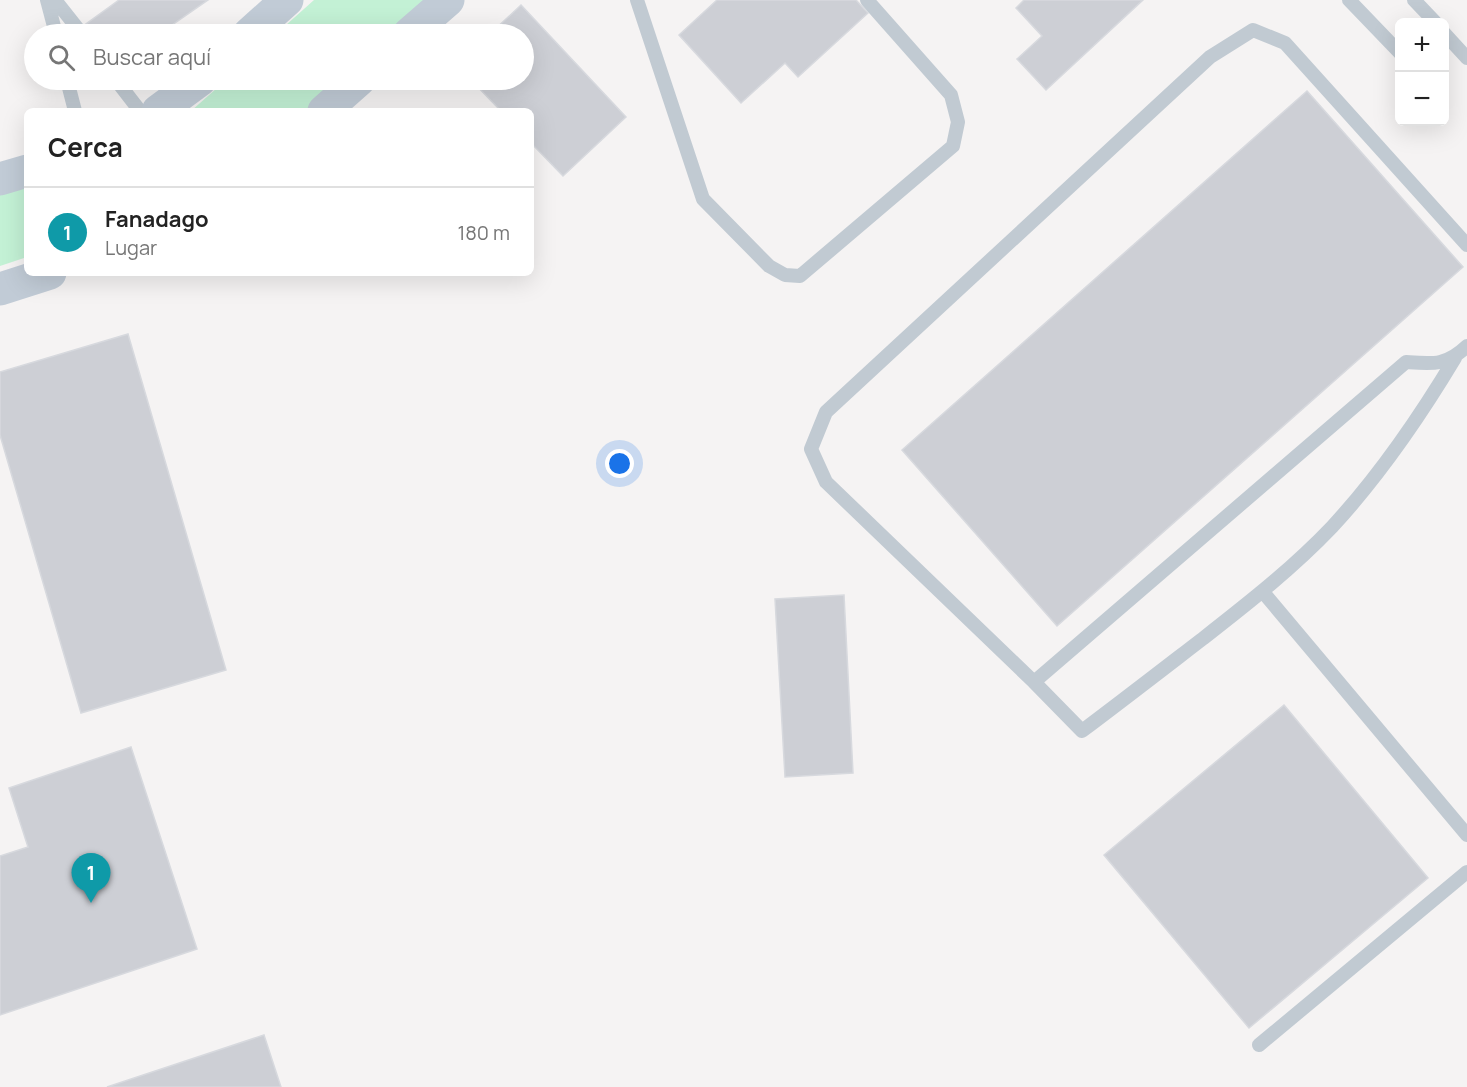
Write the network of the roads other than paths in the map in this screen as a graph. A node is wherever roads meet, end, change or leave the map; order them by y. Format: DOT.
graph roads {
  1 [pos="47,0"];
  2 [pos="55,0"];
  3 [pos="287,0"];
  4 [pos="448,0"];
  5 [pos="637,0"];
  6 [pos="867,0"];
  7 [pos="1349,0"];
  8 [pos="1414,0"];
  9 [pos="1431,18"];
  10 [pos="53,24"];
  11 [pos="74,24"];
  12 [pos="260,24"];
  13 [pos="420,24"];
  14 [pos="1449,38"];
  15 [pos="1455,44"];
  16 [pos="1395,48"];
  17 [pos="1449,49"];
  18 [pos="1467,58"];
  19 [pos="70,90"];
  20 [pos="124,90"];
  21 [pos="186,90"];
  22 [pos="348,90"];
  23 [pos="74,108"];
  24 [pos="138,108"];
  25 [pos="162,108"];
  26 [pos="327,108"];
  27 [pos="24,172"];
  28 [pos="0,179"];
  29 [pos="1467,245"];
  30 [pos="41,276"];
  31 [pos="0,289"];
  32 [pos="1467,346"];
  33 [pos="1455,358"];
  34 [pos="1263,592"];
  35 [pos="1034,682"];
  36 [pos="1467,835"];
  37 [pos="1467,872"];
  38 [pos="1259,1045"];
  1 -- 10 [label="lane"];
  2 -- 11 [label="lane"];
  3 -- 12 [label="street"];
  4 -- 13 [label="street"];
  5 -- 6 [label="lane"];
  7 -- 16 [label="lane"];
  8 -- 9 [label="lane"];
  14 -- 15 [label="lane"];
  15 -- 17 [label="lane"];
  15 -- 18 [label="lane"];
  19 -- 23 [label="lane"];
  20 -- 24 [label="lane"];
  21 -- 25 [label="street"];
  22 -- 26 [label="street"];
  27 -- 28 [label="street"];
  29 -- 35 [label="lane"];
  30 -- 31 [label="street"];
  32 -- 33 [label="lane"];
  33 -- 34 [label="lane"];
  33 -- 35 [label="lane"];
  34 -- 35 [label="lane"];
  34 -- 36 [label="lane"];
  37 -- 38 [label="lane"];
}
